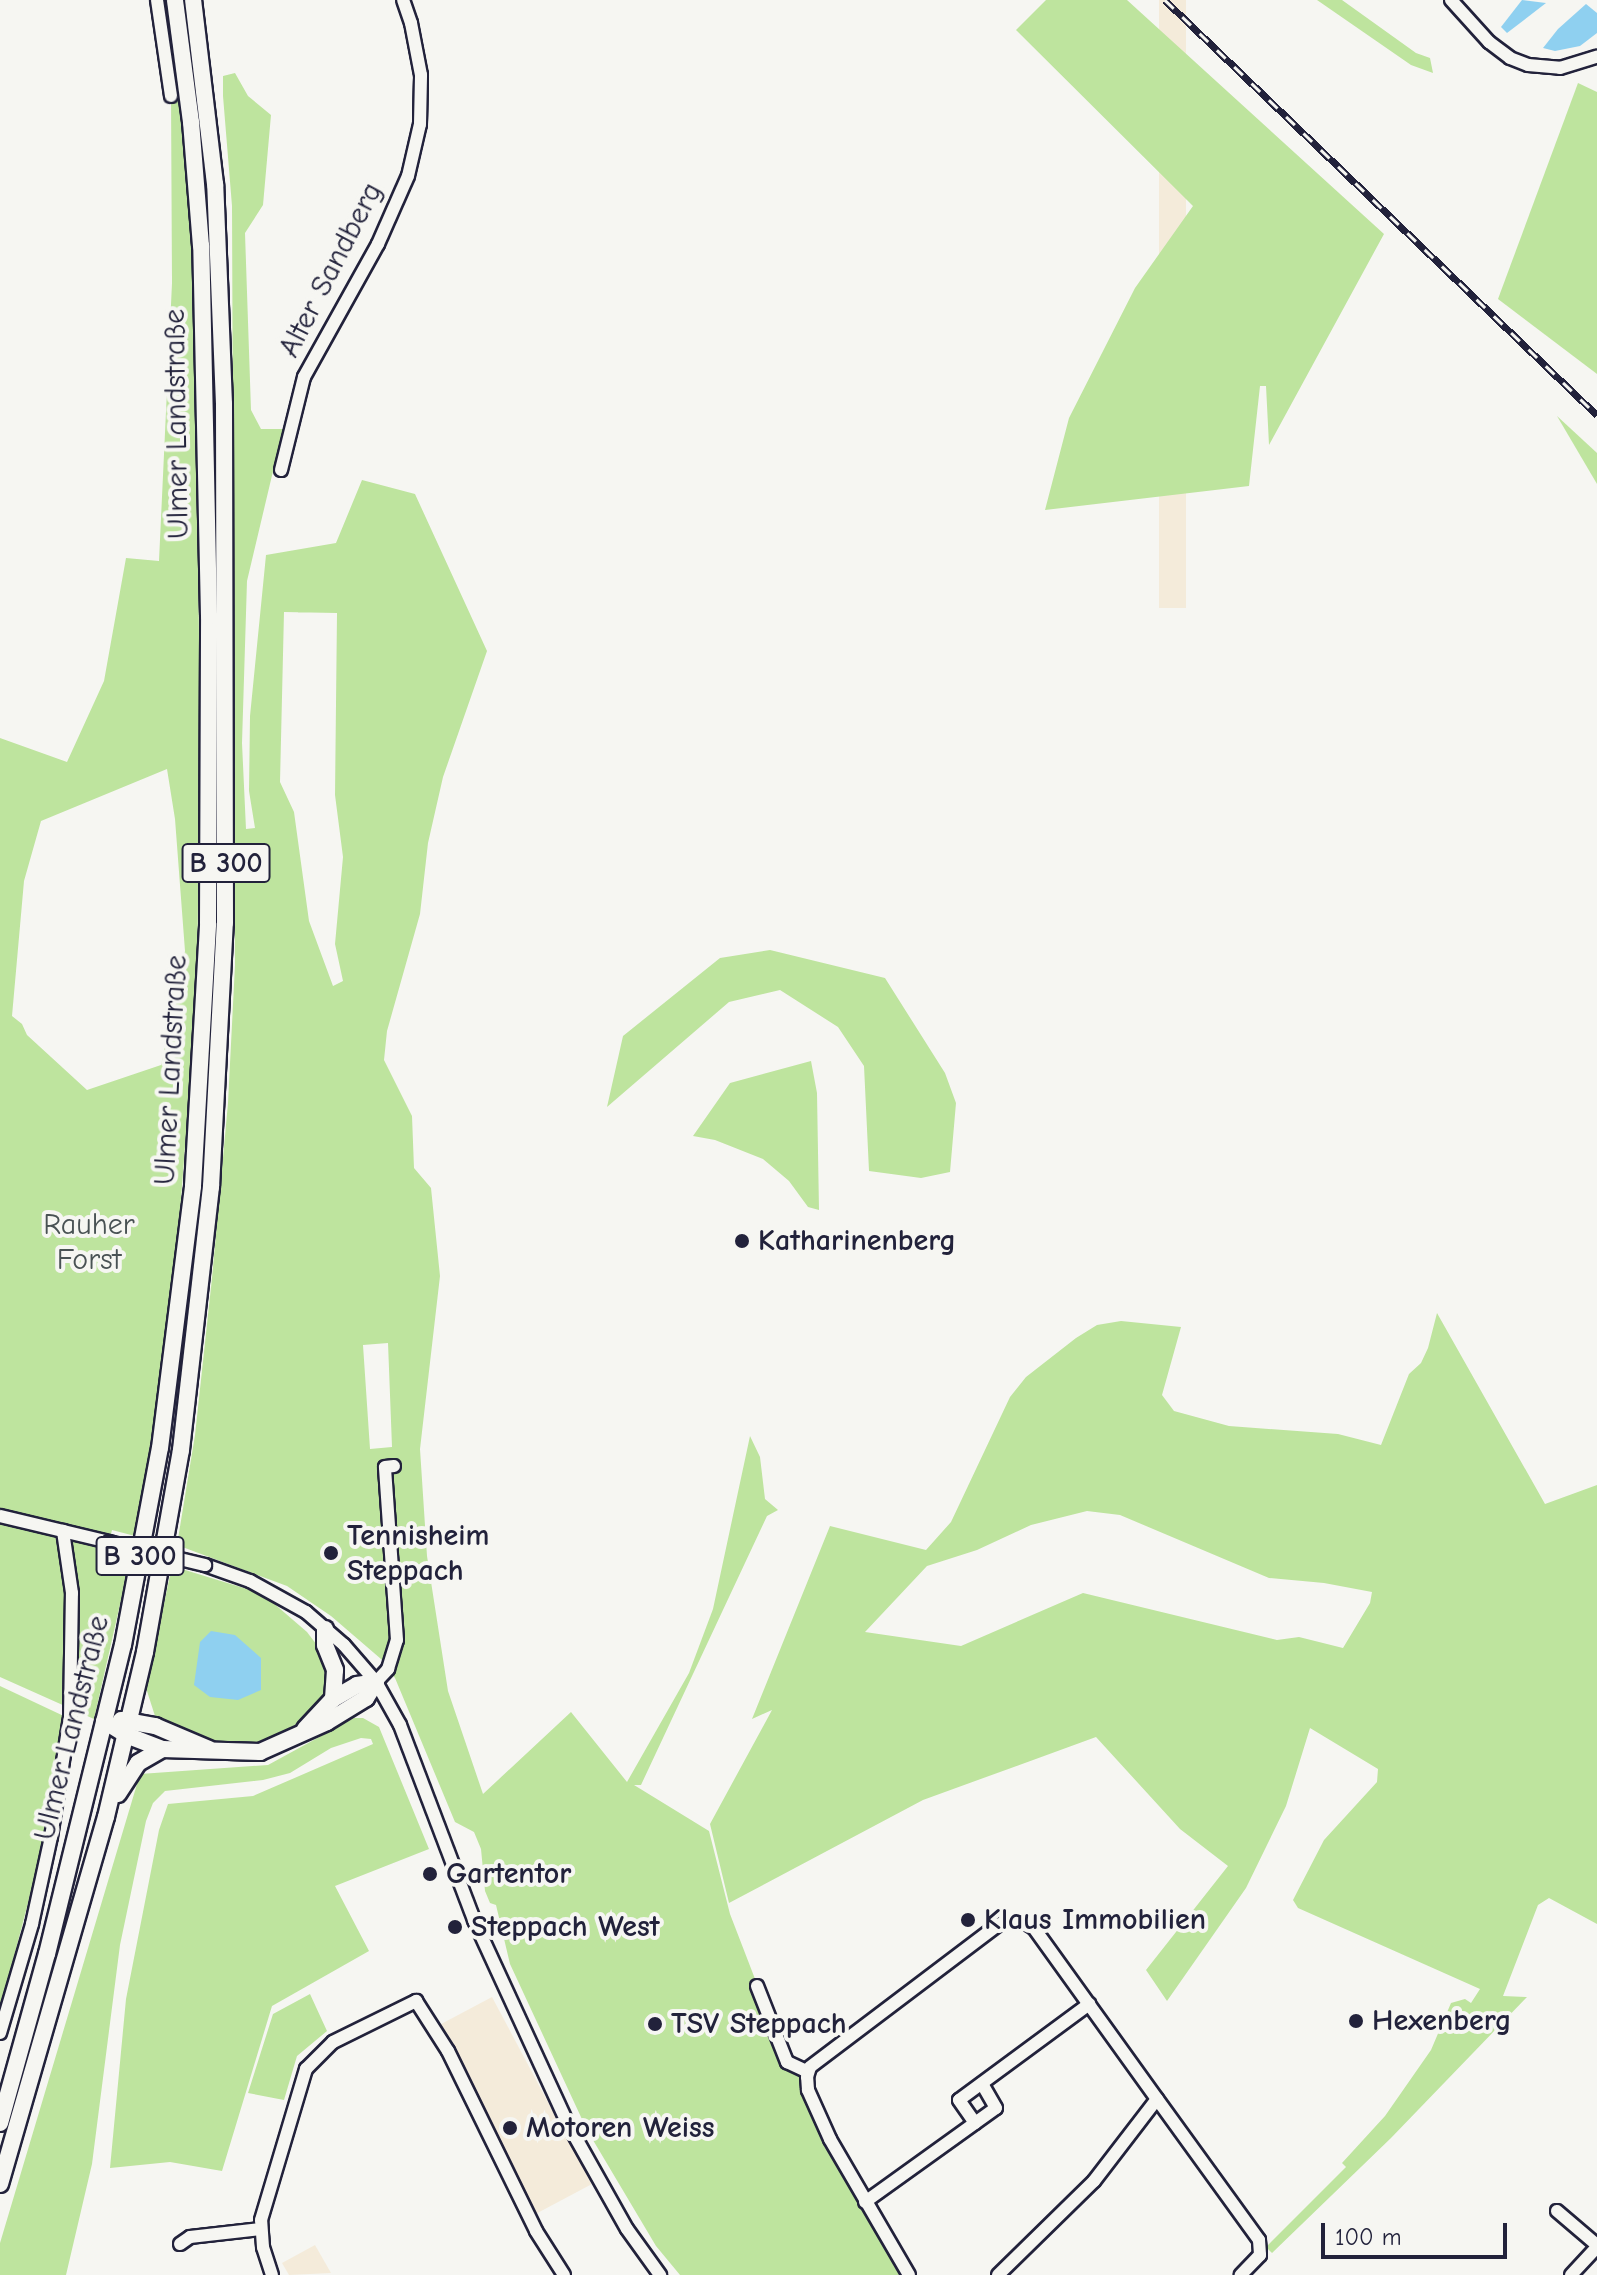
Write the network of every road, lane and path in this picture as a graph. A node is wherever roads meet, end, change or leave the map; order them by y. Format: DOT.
graph roads {
  1 [pos="157,0"];
  2 [pos="175,0"];
  3 [pos="193,0"];
  4 [pos="403,0"];
  5 [pos="1451,0"];
  6 [pos="1597,57"];
  7 [pos="171,96"];
  8 [pos="281,470"];
  9 [pos="394,1466"];
  10 [pos="0,1516"];
  11 [pos="63,1531"];
  12 [pos="325,1629"];
  13 [pos="379,1678"];
  14 [pos="333,1699"];
  15 [pos="104,1721"];
  16 [pos="128,1728"];
  17 [pos="304,1730"];
  18 [pos="162,1749"];
  19 [pos="215,1753"];
  20 [pos="106,1817"];
  21 [pos="757,1986"];
  22 [pos="1089,2004"];
  23 [pos="0,2033"];
  24 [pos="808,2072"];
  25 [pos="982,2084"];
  26 [pos="1157,2099"];
  27 [pos="0,2123"];
  28 [pos="975,2123"];
  29 [pos="0,2184"];
  30 [pos="865,2202"];
  31 [pos="1557,2211"];
  32 [pos="261,2229"];
  33 [pos="180,2244"];
  34 [pos="1597,2246"];
  35 [pos="1247,2273"];
  36 [pos="272,2275"];
  37 [pos="564,2275"];
  38 [pos="660,2275"];
  39 [pos="909,2275"];
  40 [pos="998,2275"];
  41 [pos="1571,2275"];
  1 -- 7 [label="street"];
  2 -- 15 [label="main road, Ulmer Landstraße / B 300"];
  3 -- 16 [label="main road, Ulmer Landstraße / B 300"];
  4 -- 8 [label="street, Alter Sandberg"];
  5 -- 6 [label="street"];
  9 -- 13 [label="street"];
  10 -- 11 [label="street"];
  11 -- 12 [label="street, bridge"];
  11 -- 23 [label="street"];
  12 -- 13 [label="street"];
  12 -- 14 [label="main road"];
  13 -- 14 [label="main road"];
  13 -- 17 [label="main road"];
  13 -- 38 [label="street"];
  14 -- 17 [label="main road"];
  15 -- 16 [label="main road"];
  15 -- 27 [label="main road, Ulmer Landstraße / B 300"];
  16 -- 18 [label="main road"];
  16 -- 19 [label="main road"];
  16 -- 20 [label="main road, Ulmer Landstraße / B 300"];
  17 -- 19 [label="main road"];
  18 -- 19 [label="main road"];
  18 -- 20 [label="main road"];
  20 -- 29 [label="main road, Ulmer Landstraße / B 300"];
  21 -- 24 [label="street"];
  22 -- 24 [label="street"];
  22 -- 25 [label="street"];
  22 -- 26 [label="street"];
  24 -- 30 [label="street"];
  25 -- 28 [label="street"];
  25 -- 28 [label="street"];
  26 -- 35 [label="street"];
  26 -- 40 [label="street"];
  28 -- 30 [label="street"];
  30 -- 39 [label="street"];
  31 -- 34 [label="street"];
  32 -- 33 [label="street"];
  32 -- 36 [label="street"];
  32 -- 37 [label="street"];
  34 -- 41 [label="street"];
}
